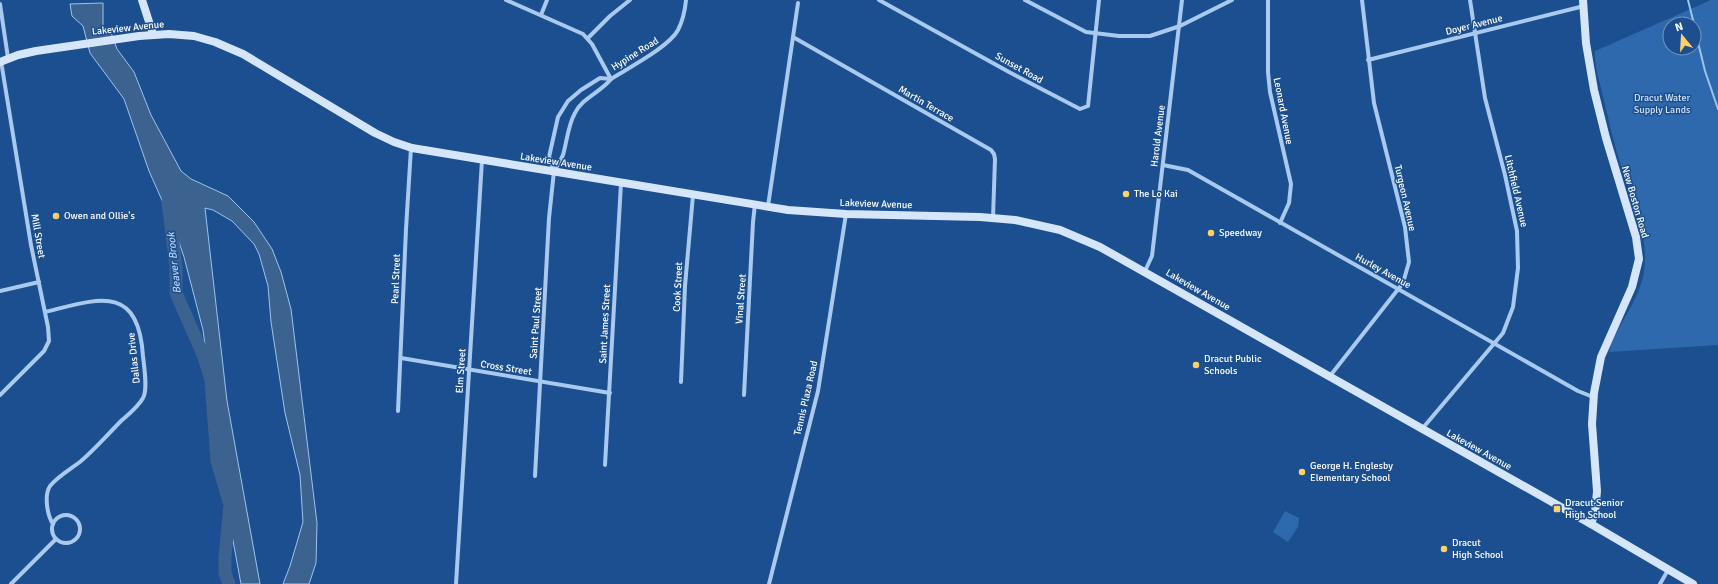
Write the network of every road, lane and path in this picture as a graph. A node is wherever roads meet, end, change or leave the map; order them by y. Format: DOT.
graph roads {
  1 [pos="142,0"];
  2 [pos="506,0"];
  3 [pos="547,0"];
  4 [pos="630,0"];
  5 [pos="686,0"];
  6 [pos="879,0"];
  7 [pos="1025,0"];
  8 [pos="1099,0"];
  9 [pos="1182,0"];
  10 [pos="1232,0"];
  11 [pos="1268,0"];
  12 [pos="1362,0"];
  13 [pos="1470,0"];
  14 [pos="798,3"];
  15 [pos="1583,3"];
  16 [pos="0,4"];
  17 [pos="541,15"];
  18 [pos="1180,26"];
  19 [pos="1096,33"];
  20 [pos="153,34"];
  21 [pos="1475,34"];
  22 [pos="588,38"];
  23 [pos="793,38"];
  24 [pos="3,60"];
  25 [pos="1368,60"];
  26 [pos="611,79"];
  27 [pos="412,148"];
  28 [pos="482,160"];
  29 [pos="1163,165"];
  30 [pos="554,171"];
  31 [pos="621,183"];
  32 [pos="693,194"];
  33 [pos="756,204"];
  34 [pos="768,206"];
  35 [pos="846,214"];
  36 [pos="993,218"];
  37 [pos="1280,223"];
  38 [pos="1145,272"];
  39 [pos="39,282"];
  40 [pos="1398,289"];
  41 [pos="0,291"];
  42 [pos="45,312"];
  43 [pos="1494,343"];
  44 [pos="401,358"];
  45 [pos="470,370"];
  46 [pos="1330,376"];
  47 [pos="540,381"];
  48 [pos="680,382"];
  49 [pos="610,393"];
  50 [pos="0,395"];
  51 [pos="744,395"];
  52 [pos="1594,398"];
  53 [pos="398,411"];
  54 [pos="1422,429"];
  55 [pos="605,465"];
  56 [pos="534,476"];
  57 [pos="52,524"];
  58 [pos="1591,524"];
  59 [pos="56,539"];
  60 [pos="1668,570"];
  61 [pos="11,584"];
  62 [pos="456,584"];
  63 [pos="769,584"];
  64 [pos="1660,584"];
  65 [pos="1693,584"];
  1 -- 20 [label="main road"];
  2 -- 17 [label="street"];
  3 -- 17 [label="street"];
  4 -- 22 [label="street"];
  5 -- 26 [label="street, Hypine Road"];
  6 -- 19 [label="street, Sunset Road"];
  7 -- 19 [label="street"];
  8 -- 19 [label="street"];
  9 -- 18 [label="street, Harold Avenue"];
  10 -- 18 [label="street"];
  11 -- 37 [label="street, Leonard Avenue"];
  12 -- 25 [label="street, Turgeon Avenue"];
  13 -- 21 [label="street, Litchfield Avenue"];
  14 -- 23 [label="street"];
  15 -- 21 [label="street, Doyer Avenue"];
  15 -- 52 [label="main road, New Boston Road"];
  16 -- 24 [label="street, Mill Street"];
  17 -- 22 [label="street"];
  18 -- 19 [label="street"];
  18 -- 29 [label="street, Harold Avenue"];
  20 -- 24 [label="main road, Lakeview Avenue"];
  20 -- 27 [label="main road, Lakeview Avenue"];
  21 -- 25 [label="street, Doyer Avenue"];
  21 -- 43 [label="street, Litchfield Avenue"];
  22 -- 26 [label="street"];
  23 -- 34 [label="street"];
  23 -- 36 [label="street, Martin Terrace"];
  24 -- 39 [label="street, Mill Street"];
  25 -- 40 [label="street, Turgeon Avenue"];
  26 -- 30 [label="street, Hypine Road"];
  26 -- 30 [label="street, Hypine Road"];
  27 -- 28 [label="main road, Lakeview Avenue"];
  27 -- 44 [label="street, Pearl Street"];
  28 -- 30 [label="main road, Lakeview Avenue"];
  28 -- 45 [label="street, Elm Street"];
  29 -- 37 [label="street, Hurley Avenue"];
  29 -- 38 [label="street, Harold Avenue"];
  30 -- 31 [label="main road, Lakeview Avenue"];
  30 -- 47 [label="street, Saint Paul Street"];
  31 -- 32 [label="main road, Lakeview Avenue"];
  31 -- 49 [label="street, Saint James Street"];
  32 -- 33 [label="main road, Lakeview Avenue"];
  32 -- 48 [label="street, Cook Street"];
  33 -- 34 [label="main road, Lakeview Avenue"];
  33 -- 51 [label="street, Vinal Street"];
  34 -- 35 [label="main road, Lakeview Avenue"];
  35 -- 36 [label="main road, Lakeview Avenue"];
  35 -- 63 [label="street, Tennis Plaza Road"];
  36 -- 38 [label="main road, Lakeview Avenue"];
  37 -- 40 [label="street, Hurley Avenue"];
  38 -- 46 [label="main road, Lakeview Avenue"];
  39 -- 41 [label="street"];
  39 -- 42 [label="street, Mill Street"];
  40 -- 43 [label="street, Hurley Avenue"];
  40 -- 46 [label="street, Turgeon Avenue"];
  42 -- 50 [label="street, Mill Street"];
  42 -- 57 [label="street, Dallas Drive"];
  43 -- 52 [label="street, Hurley Avenue"];
  43 -- 54 [label="street, Litchfield Avenue"];
  44 -- 45 [label="street, Cross Street"];
  44 -- 53 [label="street, Pearl Street"];
  45 -- 47 [label="street, Cross Street"];
  45 -- 62 [label="street, Elm Street"];
  46 -- 54 [label="main road, Lakeview Avenue"];
  47 -- 49 [label="street, Cross Street"];
  47 -- 56 [label="street, Saint Paul Street"];
  49 -- 55 [label="street, Saint James Street"];
  52 -- 58 [label="main road, New Boston Road"];
  54 -- 58 [label="main road, Lakeview Avenue"];
  57 -- 59 [label="street, Dallas Drive"];
  57 -- 59 [label="street"];
  58 -- 60 [label="main road, Lakeview Avenue"];
  59 -- 61 [label="street"];
  60 -- 64 [label="street"];
  60 -- 65 [label="main road, Lakeview Avenue"];
}
